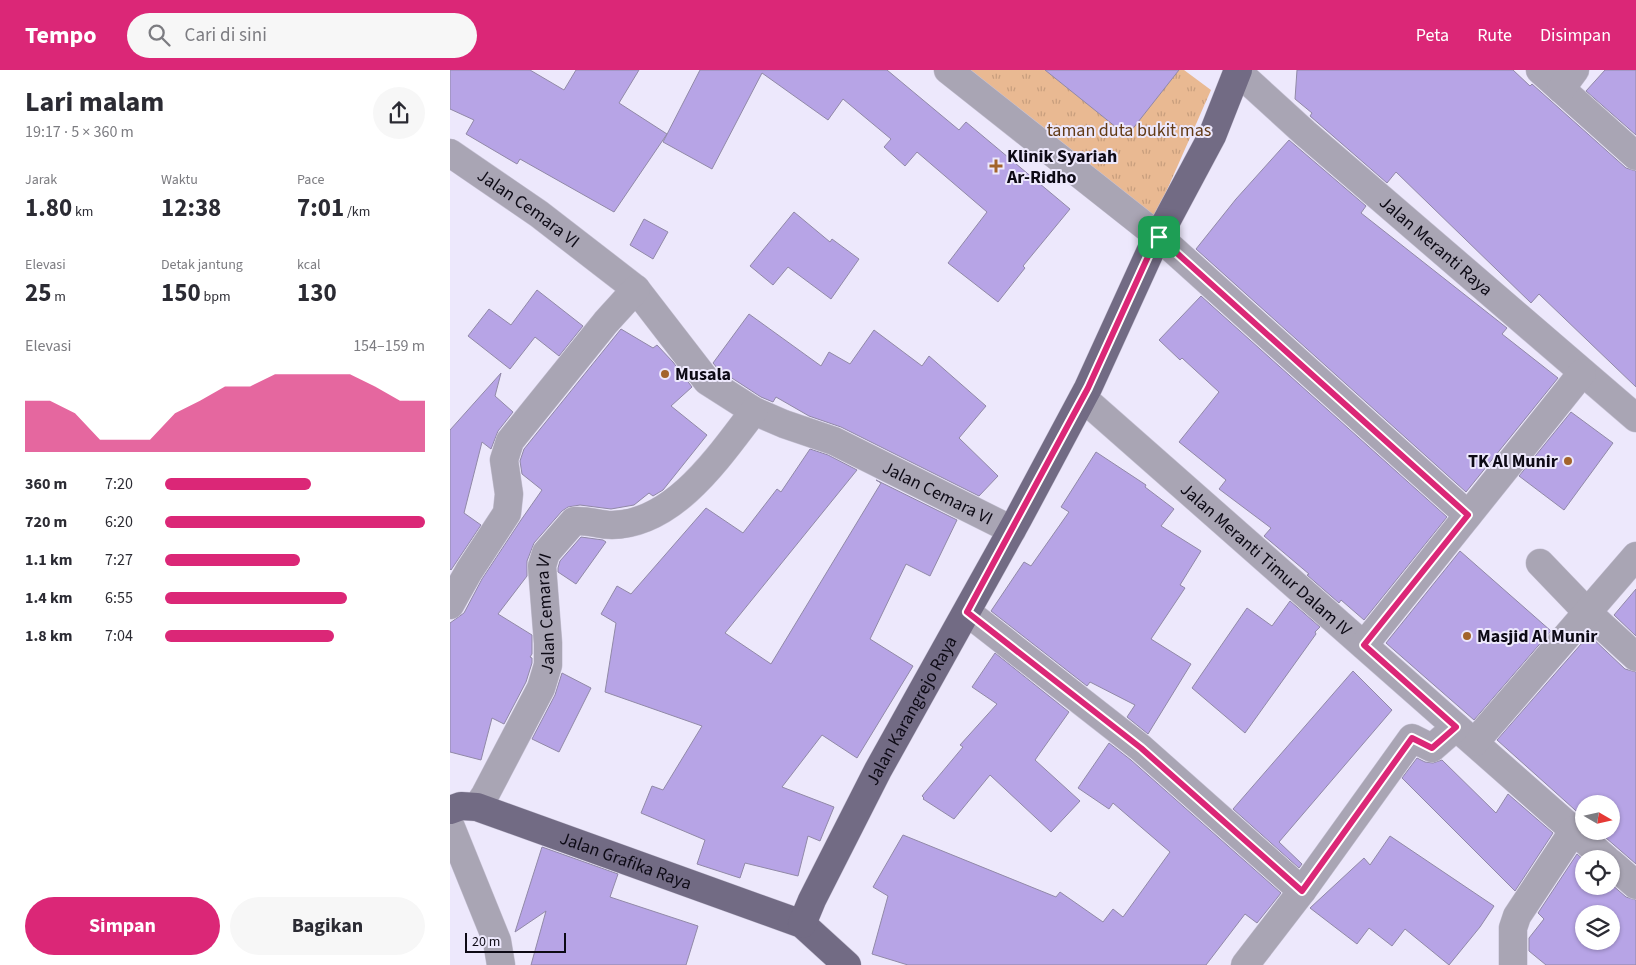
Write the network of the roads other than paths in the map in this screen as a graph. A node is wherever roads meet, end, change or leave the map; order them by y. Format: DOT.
graph roads {
  1 [pos="948,70"];
  2 [pos="1238,70"];
  3 [pos="1540,70"];
  4 [pos="1568,80"];
  5 [pos="450,153"];
  6 [pos="1636,156"];
  7 [pos="1159,237"];
  8 [pos="636,289"];
  9 [pos="1582,373"];
  10 [pos="1083,398"];
  11 [pos="754,411"];
  12 [pos="1636,418"];
  13 [pos="1468,515"];
  14 [pos="1012,530"];
  15 [pos="1636,556"];
  16 [pos="1540,563"];
  17 [pos="450,605"];
  18 [pos="967,612"];
  19 [pos="1588,613"];
  20 [pos="1364,645"];
  21 [pos="1636,656"];
  22 [pos="1466,735"];
  23 [pos="477,807"];
  24 [pos="450,810"];
  25 [pos="450,825"];
  26 [pos="1574,830"];
  27 [pos="1596,850"];
  28 [pos="1620,871"];
  29 [pos="1636,885"];
  30 [pos="1302,891"];
  31 [pos="802,924"];
  32 [pos="501,965"];
  33 [pos="847,965"];
  34 [pos="1245,965"];
  35 [pos="1513,965"];
  1 -- 7 [label="street"];
  2 -- 7 [label="main road, Jalan Karangrejo Raya"];
  2 -- 9 [label="street, Jalan Meranti Raya"];
  3 -- 4 [label="street"];
  4 -- 6 [label="street"];
  5 -- 8 [label="street, Jalan Cemara VI"];
  7 -- 10 [label="main road, Jalan Karangrejo Raya"];
  7 -- 13 [label="street"];
  8 -- 11 [label="street, Jalan Cemara VI"];
  8 -- 17 [label="street"];
  9 -- 12 [label="street, Jalan Meranti Raya"];
  9 -- 13 [label="street"];
  10 -- 14 [label="main road, Jalan Karangrejo Raya"];
  10 -- 20 [label="street, Jalan Meranti Timur Dalam IV"];
  11 -- 14 [label="street, Jalan Cemara VI"];
  11 -- 23 [label="street, Jalan Cemara VI"];
  13 -- 20 [label="street"];
  14 -- 18 [label="main road, Jalan Karangrejo Raya"];
  15 -- 19 [label="street"];
  16 -- 19 [label="street"];
  18 -- 30 [label="street"];
  18 -- 31 [label="main road, Jalan Karangrejo Raya"];
  19 -- 21 [label="street"];
  19 -- 22 [label="street"];
  20 -- 22 [label="street, Jalan Meranti Timur Dalam IV"];
  22 -- 26 [label="street, Jalan Meranti Timur Dalam IV"];
  22 -- 30 [label="street"];
  23 -- 24 [label="main road, Jalan Grafika Raya"];
  23 -- 31 [label="main road, Jalan Grafika Raya"];
  25 -- 32 [label="street"];
  26 -- 27 [label="street, Jalan Meranti Timur Dalam IV"];
  26 -- 35 [label="street"];
  28 -- 29 [label="street"];
  30 -- 34 [label="street"];
  31 -- 33 [label="main road"];
}
